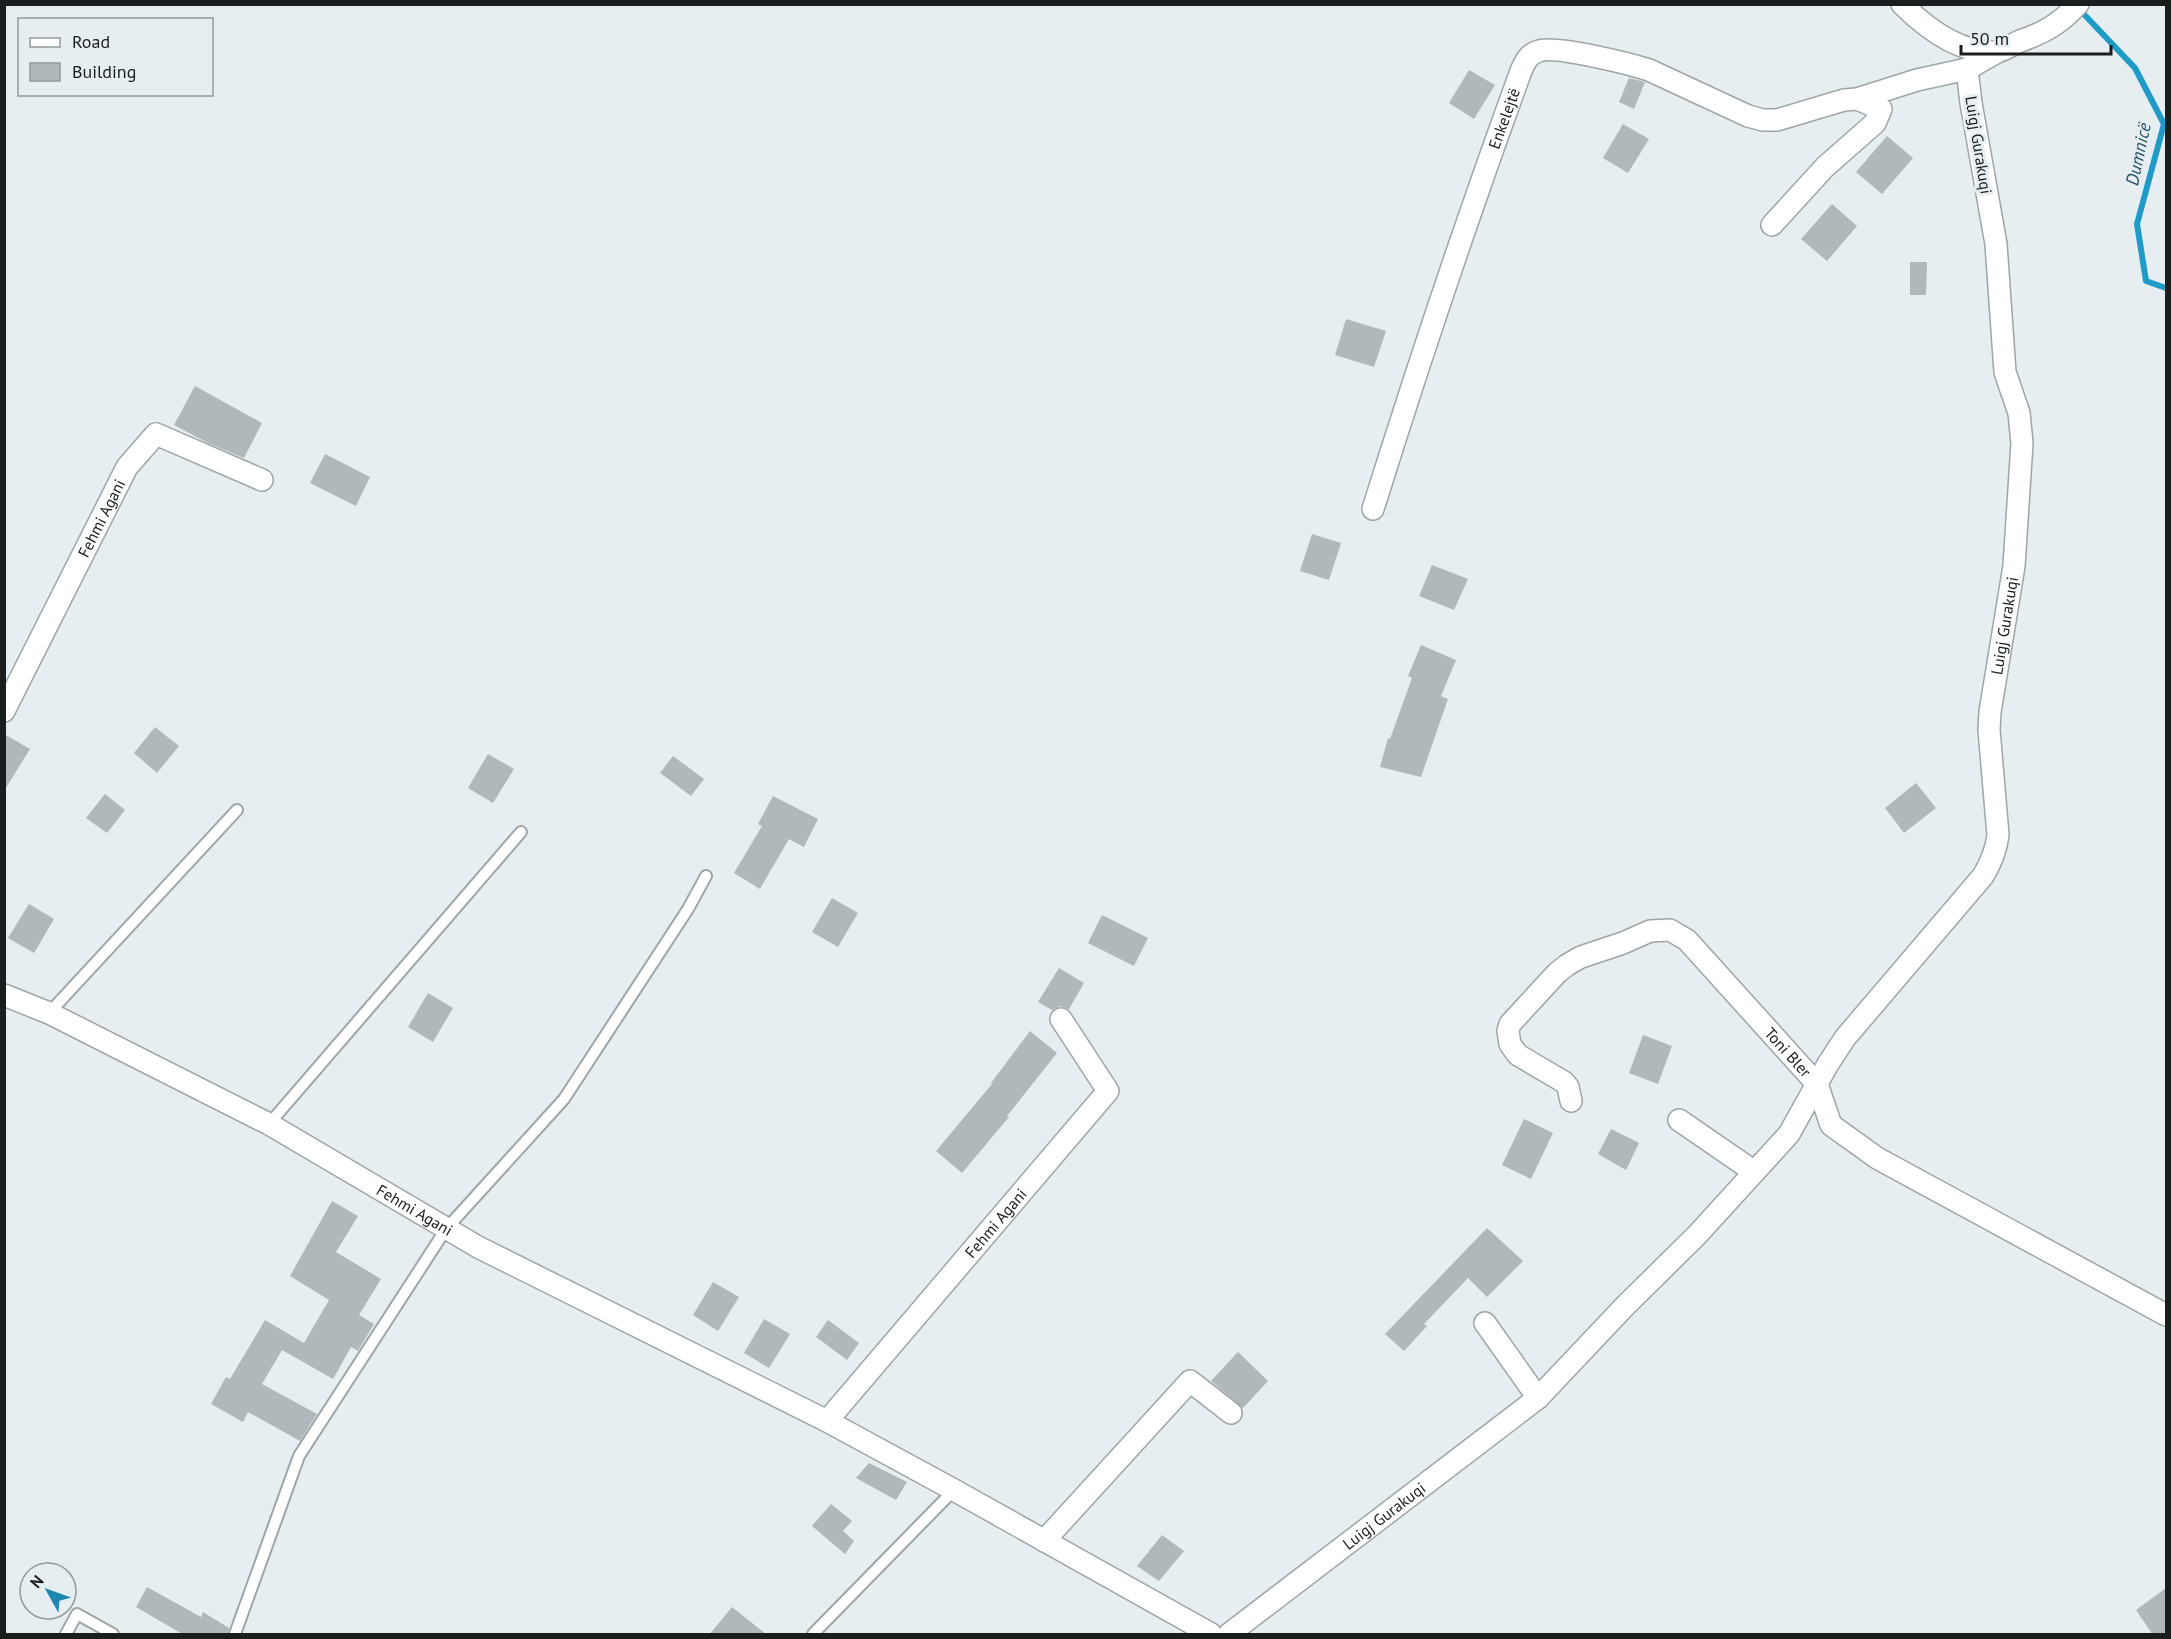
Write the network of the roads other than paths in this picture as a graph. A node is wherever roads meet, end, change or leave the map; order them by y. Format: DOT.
graph roads {
  1 [pos="1902,4"];
  2 [pos="2078,4"];
  3 [pos="1997,52"];
  4 [pos="1967,69"];
  5 [pos="1857,99"];
  6 [pos="1772,225"];
  7 [pos="262,480"];
  8 [pos="1373,509"];
  9 [pos="4,711"];
  10 [pos="237,810"];
  11 [pos="521,832"];
  12 [pos="706,876"];
  13 [pos="4,995"];
  14 [pos="49,1013"];
  15 [pos="1061,1019"];
  16 [pos="1817,1084"];
  17 [pos="1571,1101"];
  18 [pos="1679,1119"];
  19 [pos="1798,1120"];
  20 [pos="269,1124"];
  21 [pos="1832,1125"];
  22 [pos="1753,1172"];
  23 [pos="446,1229"];
  24 [pos="2166,1315"];
  25 [pos="1485,1323"];
  26 [pos="1538,1398"];
  27 [pos="1231,1413"];
  28 [pos="827,1421"];
  29 [pos="954,1490"];
  30 [pos="1044,1541"];
  31 [pos="66,1635"];
  32 [pos="113,1635"];
  33 [pos="235,1635"];
  34 [pos="813,1635"];
  35 [pos="1211,1635"];
  36 [pos="1229,1635"];
  1 -- 3 [label="street"];
  2 -- 3 [label="street, Enkelejtë"];
  3 -- 4 [label="street, Enkelejtë"];
  4 -- 5 [label="street, Enkelejtë"];
  4 -- 16 [label="street, Luigj Gurakuqi"];
  5 -- 6 [label="street"];
  5 -- 8 [label="street, Enkelejtë"];
  7 -- 9 [label="street, Fehmi Agani"];
  10 -- 14 [label="lane"];
  11 -- 20 [label="lane"];
  12 -- 23 [label="lane"];
  13 -- 14 [label="street, Fehmi Agani"];
  14 -- 20 [label="street, Fehmi Agani"];
  15 -- 28 [label="street, Fehmi Agani"];
  16 -- 17 [label="street, Toni Bler"];
  16 -- 19 [label="street, Luigj Gurakuqi"];
  16 -- 21 [label="street, Toni Bler"];
  18 -- 22 [label="street"];
  19 -- 21 [label="street"];
  19 -- 22 [label="street, Luigj Gurakuqi"];
  20 -- 23 [label="street, Fehmi Agani"];
  21 -- 24 [label="street"];
  22 -- 26 [label="street, Luigj Gurakuqi"];
  23 -- 28 [label="street, Fehmi Agani"];
  23 -- 33 [label="lane"];
  25 -- 26 [label="street"];
  26 -- 36 [label="street, Luigj Gurakuqi"];
  27 -- 30 [label="street"];
  28 -- 29 [label="street, Fehmi Agani"];
  29 -- 30 [label="street, Fehmi Agani"];
  29 -- 34 [label="lane"];
  30 -- 35 [label="street, Fehmi Agani"];
  31 -- 32 [label="lane"];
}
